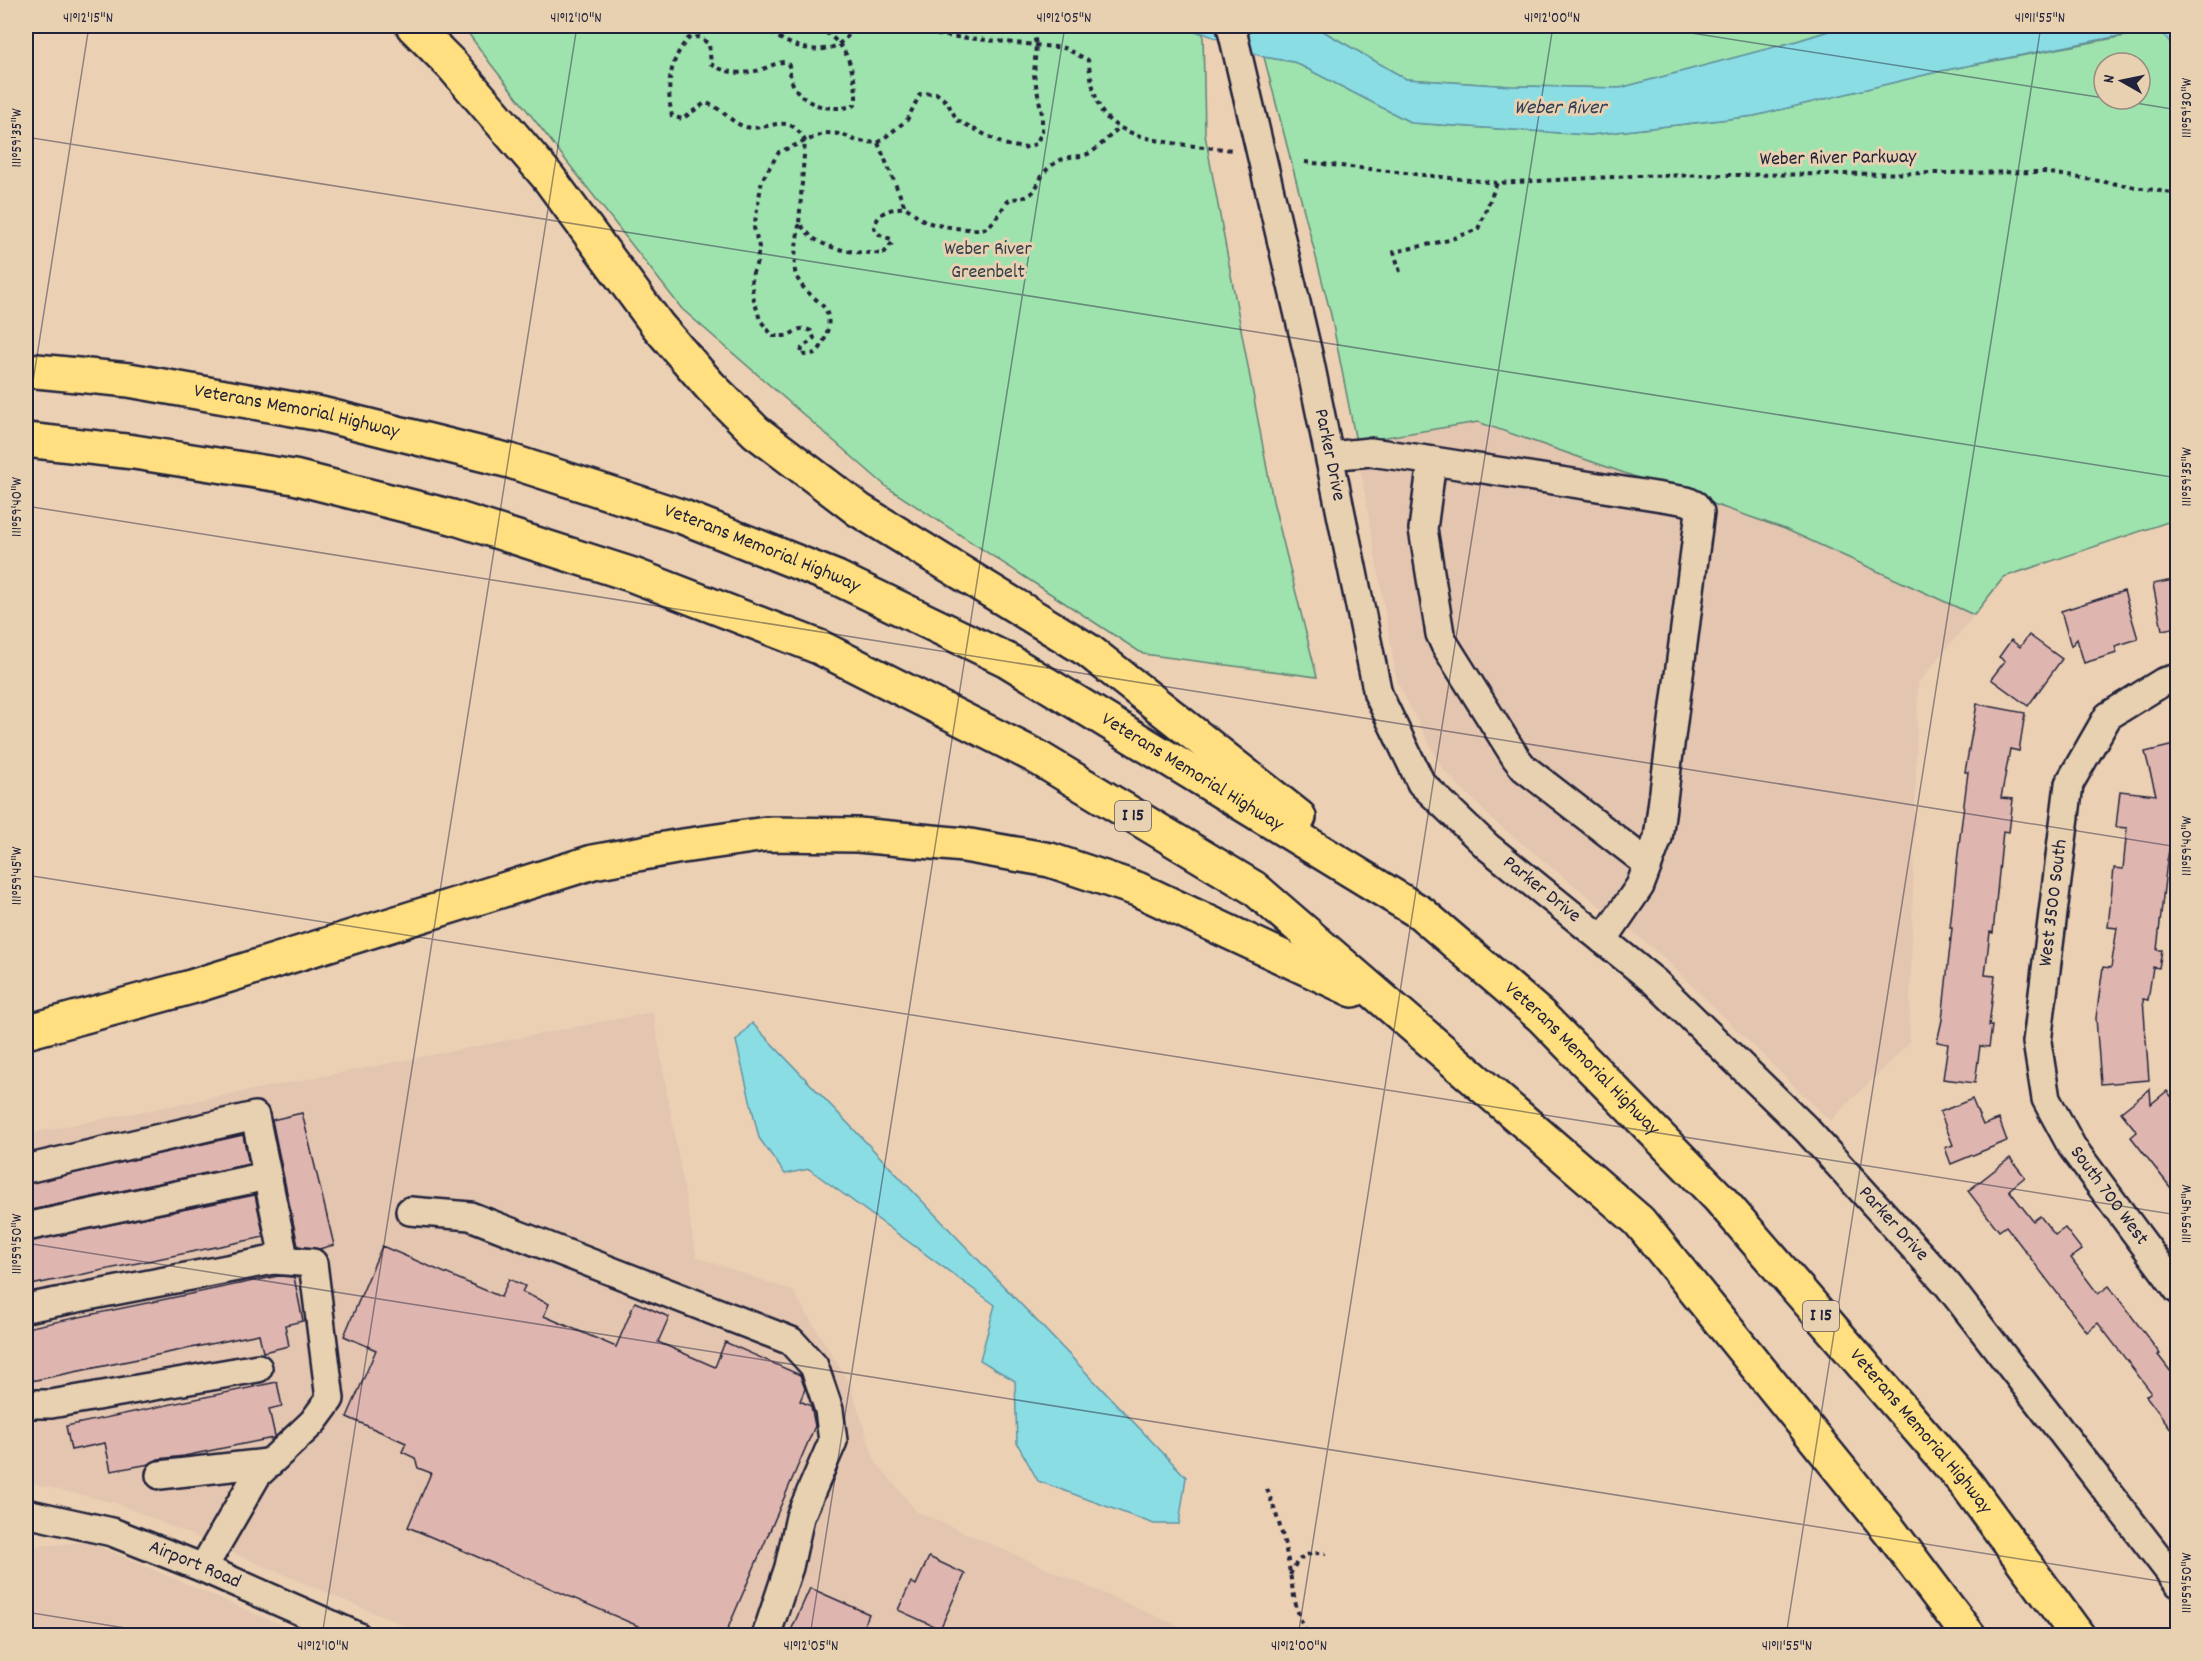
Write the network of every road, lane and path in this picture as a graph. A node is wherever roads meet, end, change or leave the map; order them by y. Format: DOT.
graph roads {
  1 [pos="413,26"];
  2 [pos="765,26"];
  3 [pos="819,26"];
  4 [pos="859,26"];
  5 [pos="911,26"];
  6 [pos="1032,26"];
  7 [pos="1231,26"];
  8 [pos="838,44"];
  9 [pos="1036,44"];
  10 [pos="1119,128"];
  11 [pos="805,141"];
  12 [pos="878,143"];
  13 [pos="1232,150"];
  14 [pos="1305,162"];
  15 [pos="1497,183"];
  16 [pos="2178,194"];
  17 [pos="905,207"];
  18 [pos="799,224"];
  19 [pos="1400,272"];
  20 [pos="26,370"];
  21 [pos="26,440"];
  22 [pos="1330,456"];
  23 [pos="1432,460"];
  24 [pos="2178,678"];
  25 [pos="1648,864"];
  26 [pos="1421,913"];
  27 [pos="1603,940"];
  28 [pos="1389,1007"];
  29 [pos="26,1032"];
  30 [pos="2046,1099"];
  31 [pos="26,1169"];
  32 [pos="267,1176"];
  33 [pos="410,1211"];
  34 [pos="26,1227"];
  35 [pos="273,1260"];
  36 [pos="2178,1290"];
  37 [pos="26,1308"];
  38 [pos="258,1368"];
  39 [pos="26,1404"];
  40 [pos="267,1463"];
  41 [pos="160,1475"];
  42 [pos="1267,1489"];
  43 [pos="26,1513"];
  44 [pos="1326,1553"];
  45 [pos="203,1568"];
  46 [pos="1290,1575"];
  47 [pos="2178,1583"];
  48 [pos="357,1635"];
  49 [pos="766,1635"];
  50 [pos="1308,1635"];
  51 [pos="1969,1635"];
  52 [pos="2078,1635"];
  1 -- 26 [label="highway"];
  2 -- 8 [label="path"];
  3 -- 8 [label="path"];
  4 -- 8 [label="path"];
  5 -- 9 [label="path"];
  6 -- 9 [label="path"];
  7 -- 22 [label="street, Parker Drive"];
  8 -- 11 [label="path"];
  9 -- 10 [label="path"];
  9 -- 12 [label="path"];
  10 -- 13 [label="path"];
  10 -- 17 [label="path"];
  11 -- 12 [label="path"];
  11 -- 18 [label="path"];
  11 -- 18 [label="path"];
  12 -- 17 [label="path"];
  14 -- 15 [label="path, Weber River Parkway"];
  15 -- 16 [label="path, Weber River Parkway"];
  15 -- 19 [label="path"];
  17 -- 18 [label="path"];
  20 -- 26 [label="highway, Veterans Memorial Highway / I 15"];
  21 -- 28 [label="highway, I 15"];
  22 -- 23 [label="street"];
  22 -- 27 [label="street, Parker Drive"];
  23 -- 25 [label="street"];
  23 -- 25 [label="street"];
  24 -- 30 [label="street, West 3500 South"];
  25 -- 27 [label="street"];
  26 -- 52 [label="highway, Veterans Memorial Highway / I 15"];
  27 -- 47 [label="street, Parker Drive"];
  28 -- 29 [label="highway"];
  28 -- 51 [label="highway, I 15"];
  30 -- 36 [label="street, South 700 West"];
  31 -- 32 [label="street"];
  32 -- 34 [label="street"];
  32 -- 35 [label="street"];
  33 -- 49 [label="street"];
  35 -- 37 [label="street"];
  35 -- 40 [label="street"];
  38 -- 39 [label="street"];
  40 -- 41 [label="street"];
  40 -- 45 [label="street"];
  42 -- 46 [label="path"];
  43 -- 45 [label="street, Airport Road"];
  44 -- 46 [label="path"];
  45 -- 48 [label="street, Airport Road"];
  46 -- 50 [label="path"];
}
